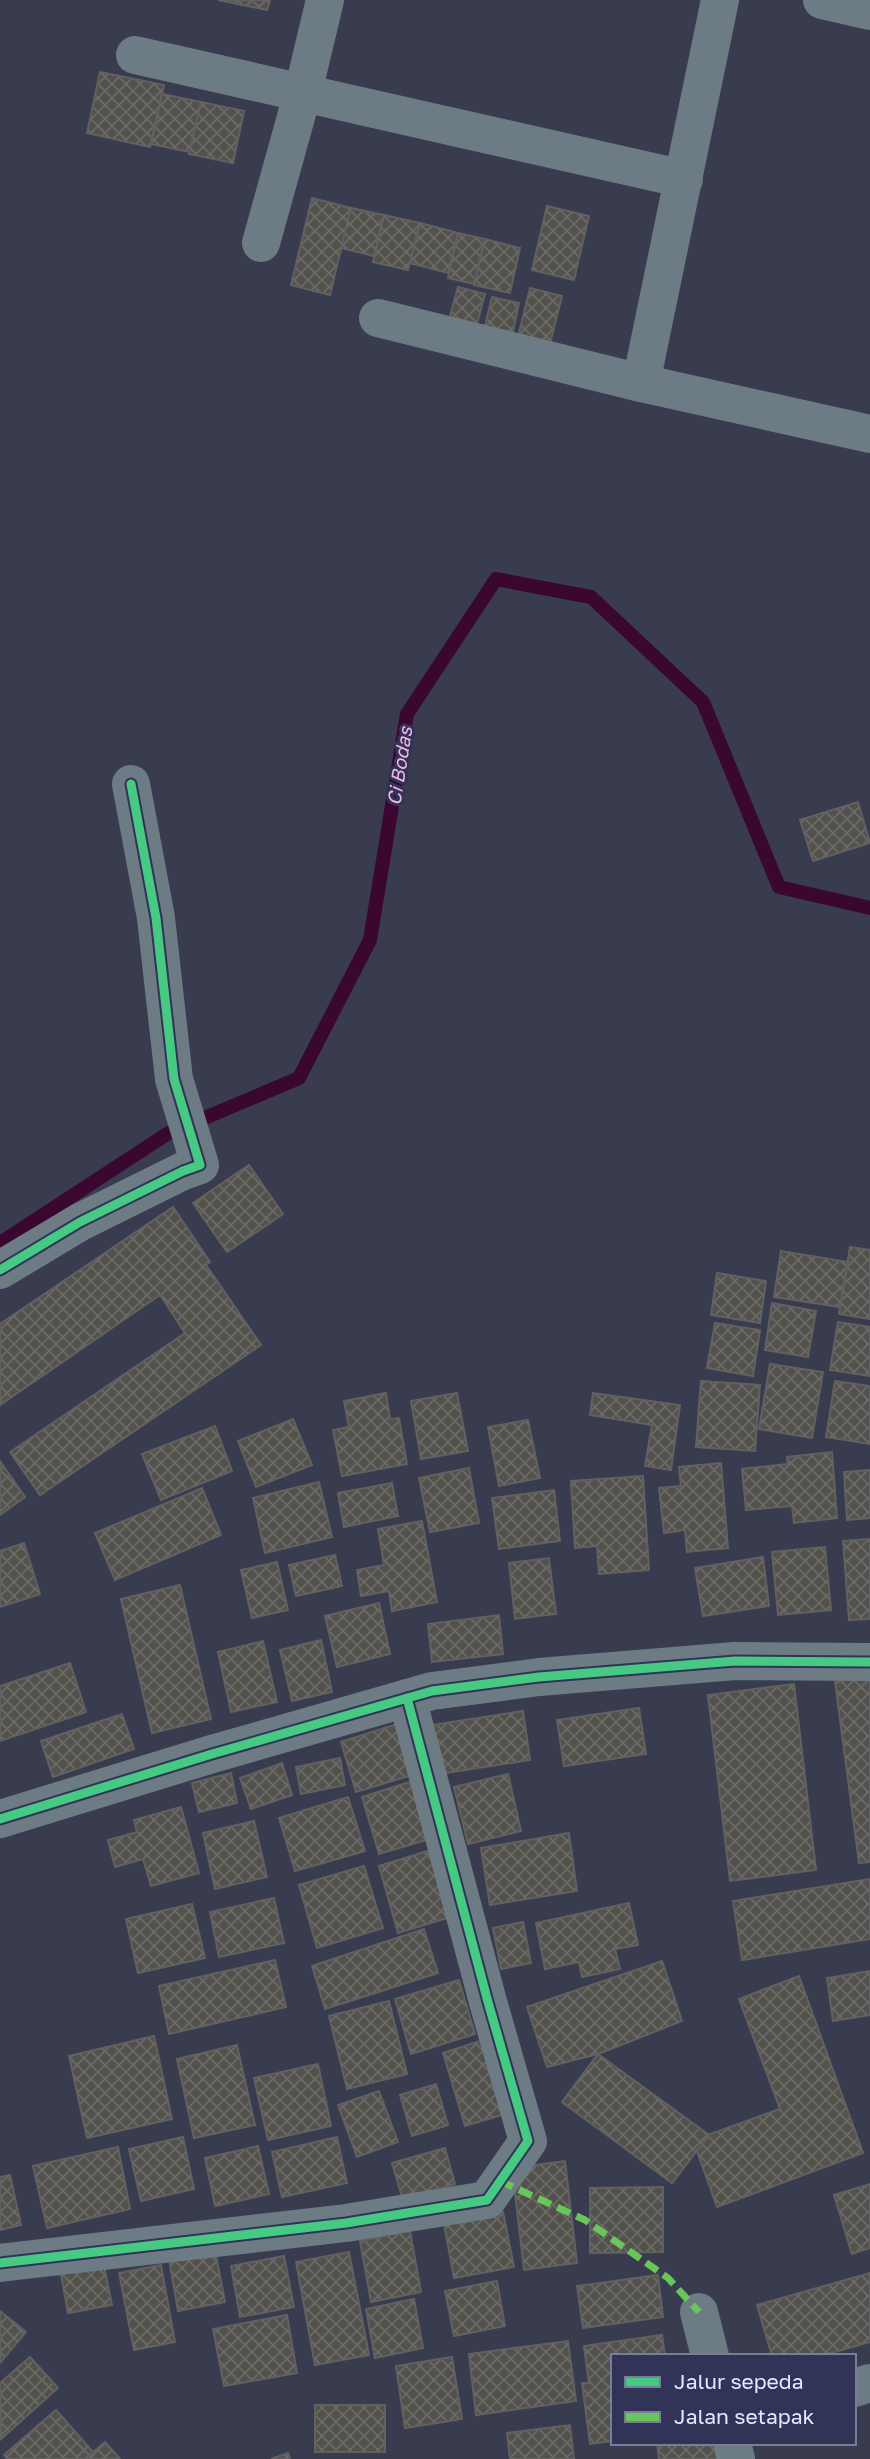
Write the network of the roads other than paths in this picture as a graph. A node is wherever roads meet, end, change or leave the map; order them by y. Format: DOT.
graph roads {
  1 [pos="325,0"];
  2 [pos="720,0"];
  3 [pos="822,0"];
  4 [pos="870,10"];
  5 [pos="135,55"];
  6 [pos="303,92"];
  7 [pos="684,179"];
  8 [pos="261,243"];
  9 [pos="378,318"];
  10 [pos="642,383"];
  11 [pos="870,434"];
  12 [pos="131,784"];
  13 [pos="0,1270"];
  14 [pos="870,1662"];
  15 [pos="407,1698"];
  16 [pos="0,1819"];
  17 [pos="0,2263"];
  18 [pos="699,2312"];
  19 [pos="709,2354"];
  1 -- 6 [label="street"];
  2 -- 7 [label="street"];
  3 -- 4 [label="street"];
  5 -- 6 [label="street"];
  6 -- 7 [label="street"];
  6 -- 8 [label="street"];
  7 -- 10 [label="street"];
  9 -- 10 [label="street"];
  10 -- 11 [label="street"];
  12 -- 13 [label="street"];
  14 -- 15 [label="street"];
  15 -- 16 [label="street"];
  15 -- 17 [label="street"];
  18 -- 19 [label="street"];
}
